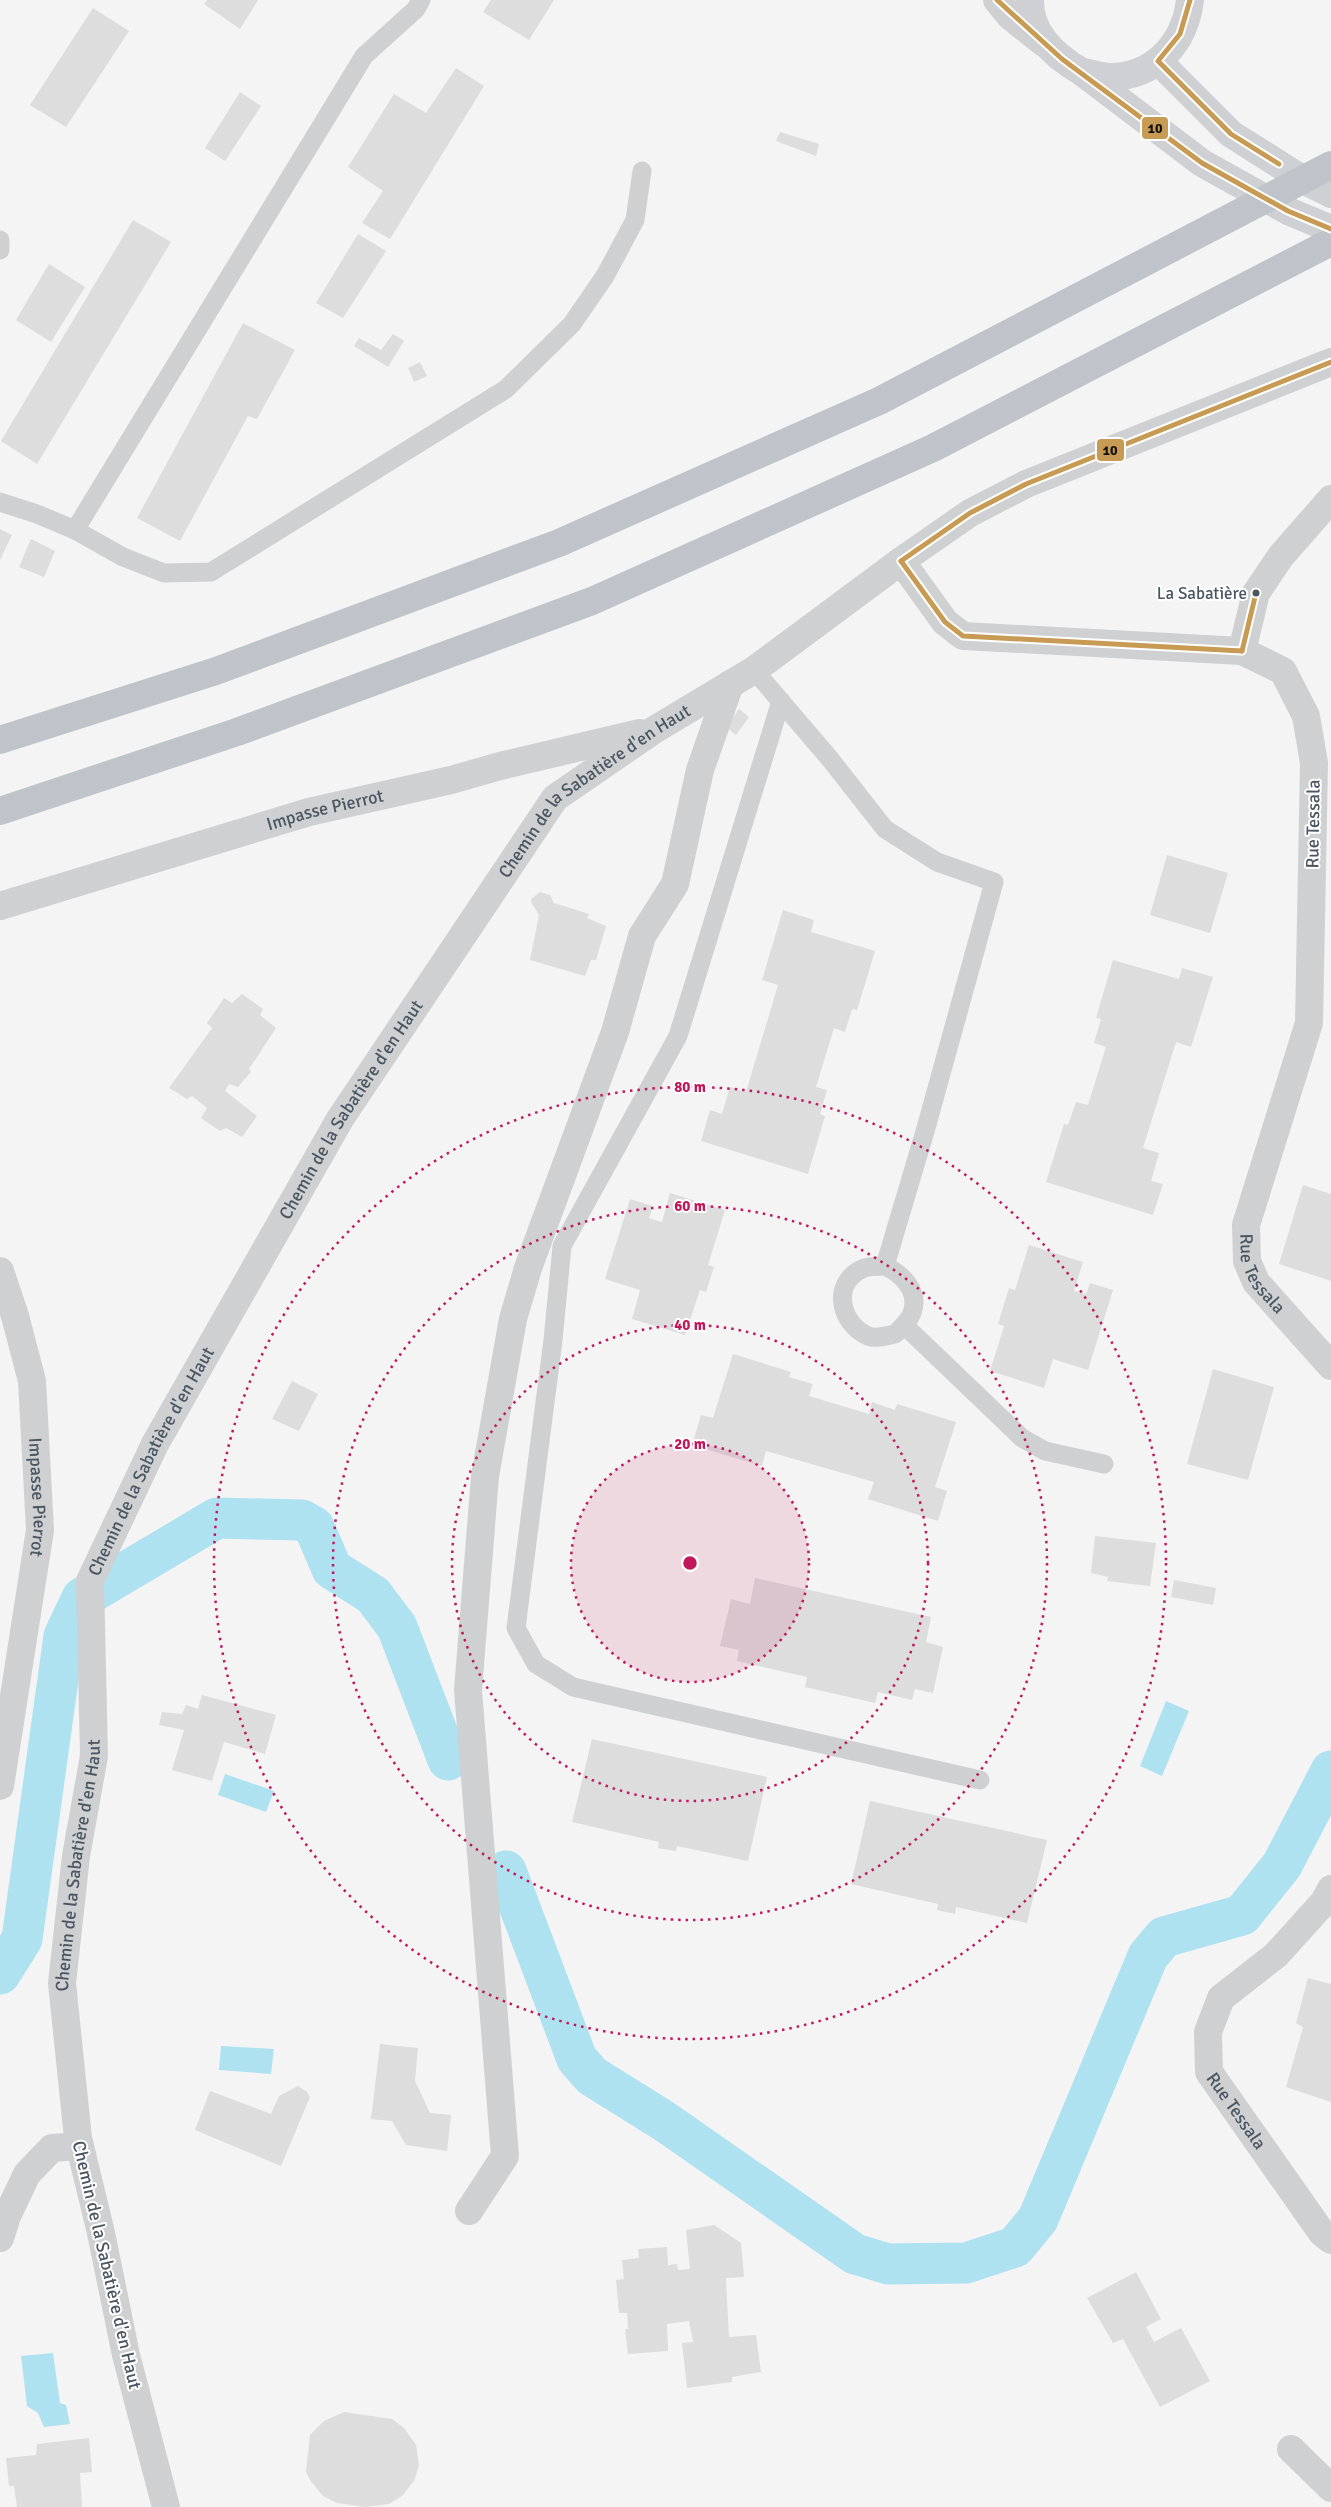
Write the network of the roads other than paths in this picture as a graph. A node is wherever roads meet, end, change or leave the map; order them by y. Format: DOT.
graph roads {
  1 [pos="421,0"];
  2 [pos="997,0"];
  3 [pos="1030,0"];
  4 [pos="1190,0"];
  5 [pos="1044,43"];
  6 [pos="1158,61"];
  7 [pos="1082,72"];
  8 [pos="1331,166"];
  9 [pos="642,171"];
  10 [pos="1331,194"];
  11 [pos="1331,229"];
  12 [pos="0,240"];
  13 [pos="1331,242"];
  14 [pos="0,250"];
  15 [pos="1331,362"];
  16 [pos="1331,499"];
  17 [pos="0,502"];
  18 [pos="75,530"];
  19 [pos="901,561"];
  20 [pos="1242,651"];
  21 [pos="754,670"];
  22 [pos="730,684"];
  23 [pos="781,701"];
  24 [pos="654,730"];
  25 [pos="0,740"];
  26 [pos="0,811"];
  27 [pos="0,906"];
  28 [pos="885,1266"];
  29 [pos="0,1271"];
  30 [pos="904,1325"];
  31 [pos="1331,1366"];
  32 [pos="1104,1464"];
  33 [pos="980,1780"];
  34 [pos="0,1786"];
  35 [pos="1331,1889"];
  36 [pos="80,2146"];
  37 [pos="469,2211"];
  38 [pos="0,2238"];
  39 [pos="1331,2240"];
  40 [pos="1290,2448"];
  41 [pos="1331,2488"];
  42 [pos="166,2507"];
  1 -- 18 [label="lane"];
  2 -- 5 [label="street"];
  3 -- 5 [label="main road"];
  4 -- 6 [label="main road"];
  5 -- 7 [label="main road"];
  6 -- 7 [label="main road"];
  6 -- 10 [label="main road"];
  7 -- 11 [label="main road"];
  8 -- 25 [label="highway"];
  9 -- 18 [label="lane"];
  12 -- 14 [label="lane"];
  13 -- 26 [label="highway"];
  15 -- 19 [label="street, Chemin de la Sabatière d'en Haut"];
  16 -- 20 [label="street"];
  17 -- 18 [label="lane"];
  19 -- 20 [label="street, Rue Tessala"];
  19 -- 21 [label="street, Chemin de la Sabatière d'en Haut"];
  20 -- 31 [label="street, Rue Tessala"];
  21 -- 22 [label="street, Chemin de la Sabatière d'en Haut"];
  21 -- 23 [label="lane"];
  22 -- 24 [label="street, Chemin de la Sabatière d'en Haut"];
  22 -- 37 [label="street"];
  23 -- 28 [label="lane"];
  23 -- 33 [label="lane"];
  24 -- 27 [label="street, Impasse Pierrot"];
  24 -- 36 [label="street, Chemin de la Sabatière d'en Haut"];
  28 -- 30 [label="lane"];
  28 -- 30 [label="lane"];
  29 -- 34 [label="street, Impasse Pierrot"];
  30 -- 32 [label="lane"];
  35 -- 39 [label="street, Rue Tessala"];
  36 -- 38 [label="street"];
  36 -- 42 [label="street, Chemin de la Sabatière d'en Haut"];
  40 -- 41 [label="street"];
}
